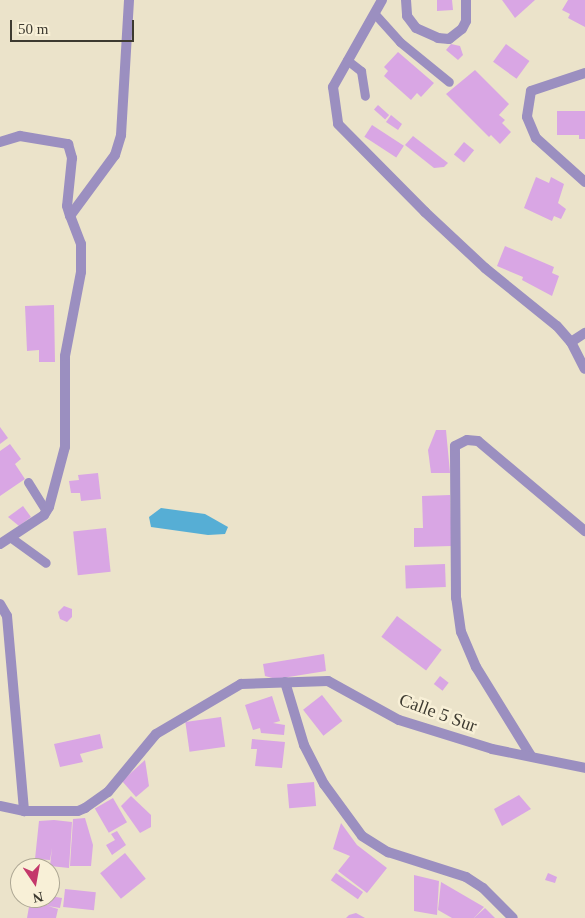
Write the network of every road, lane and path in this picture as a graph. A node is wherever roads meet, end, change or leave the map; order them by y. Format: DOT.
graph roads {
  1 [pos="129,0"];
  2 [pos="382,0"];
  3 [pos="406,0"];
  4 [pos="466,0"];
  5 [pos="374,14"];
  6 [pos="347,60"];
  7 [pos="585,73"];
  8 [pos="449,82"];
  9 [pos="365,96"];
  10 [pos="0,142"];
  11 [pos="585,182"];
  12 [pos="70,216"];
  13 [pos="585,333"];
  14 [pos="571,342"];
  15 [pos="585,369"];
  16 [pos="28,482"];
  17 [pos="46,511"];
  18 [pos="585,531"];
  19 [pos="10,537"];
  20 [pos="0,544"];
  21 [pos="46,563"];
  22 [pos="0,604"];
  23 [pos="285,682"];
  24 [pos="531,756"];
  25 [pos="585,768"];
  26 [pos="0,806"];
  27 [pos="24,811"];
  28 [pos="513,918"];
  1 -- 12 [label="street"];
  2 -- 5 [label="street"];
  3 -- 4 [label="street"];
  5 -- 6 [label="street"];
  5 -- 8 [label="lane"];
  6 -- 9 [label="lane"];
  6 -- 14 [label="street"];
  7 -- 11 [label="street"];
  10 -- 12 [label="street"];
  12 -- 17 [label="street"];
  13 -- 14 [label="street"];
  14 -- 15 [label="street"];
  16 -- 17 [label="lane"];
  17 -- 19 [label="street"];
  18 -- 24 [label="street"];
  19 -- 20 [label="street"];
  19 -- 21 [label="lane"];
  22 -- 27 [label="street"];
  23 -- 24 [label="street, Calle 5 Sur"];
  23 -- 27 [label="street, Calle 5 Sur"];
  23 -- 28 [label="street"];
  24 -- 25 [label="street, Calle 5 Sur"];
  26 -- 27 [label="street, Calle 5 Sur"];
}
